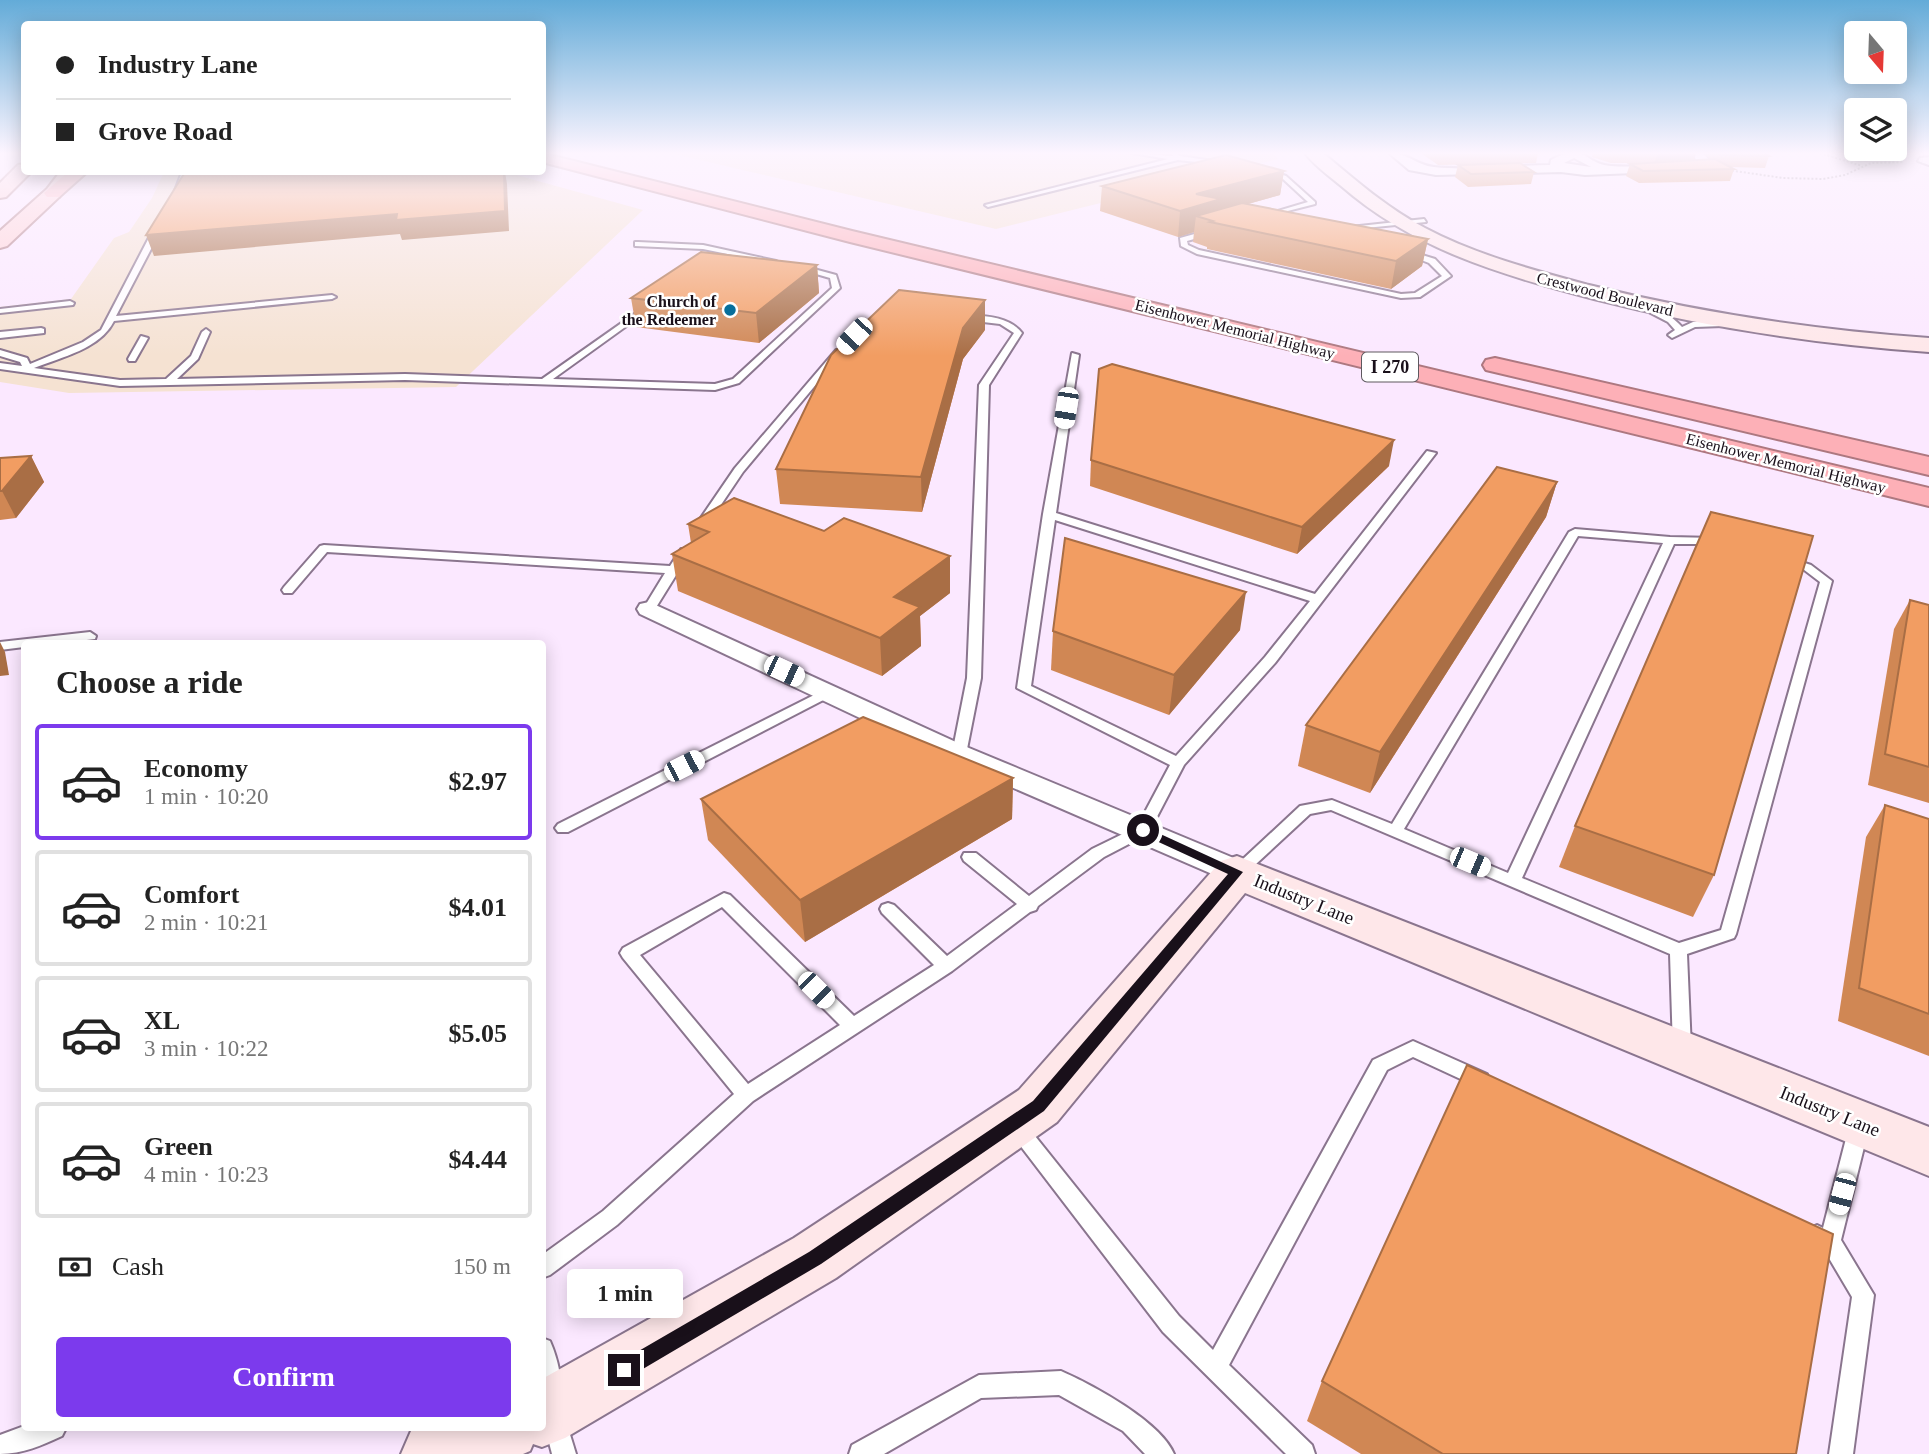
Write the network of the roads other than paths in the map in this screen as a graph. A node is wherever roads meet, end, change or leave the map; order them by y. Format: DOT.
graph roads {
  1 [pos="23,221"];
  2 [pos="791,221"];
  3 [pos="1263,221"];
  4 [pos="1410,221"];
  5 [pos="1413,222"];
  6 [pos="161,223"];
  7 [pos="1279,224"];
  8 [pos="1219,229"];
  9 [pos="1329,230"];
  10 [pos="1340,236"];
  11 [pos="1352,239"];
  12 [pos="0,242"];
  13 [pos="638,244"];
  14 [pos="1402,250"];
  15 [pos="723,251"];
  16 [pos="714,258"];
  17 [pos="777,262"];
  18 [pos="790,265"];
  19 [pos="332,297"];
  20 [pos="658,299"];
  21 [pos="70,303"];
  22 [pos="1641,305"];
  23 [pos="216,308"];
  24 [pos="0,311"];
  25 [pos="157,313"];
  26 [pos="954,316"];
  27 [pos="111,319"];
  28 [pos="211,320"];
  29 [pos="1734,323"];
  30 [pos="151,326"];
  31 [pos="41,331"];
  32 [pos="206,332"];
  33 [pos="1929,333"];
  34 [pos="0,335"];
  35 [pos="144,338"];
  36 [pos="851,339"];
  37 [pos="1929,345"];
  38 [pos="0,353"];
  39 [pos="1075,355"];
  40 [pos="132,359"];
  41 [pos="1468,359"];
  42 [pos="0,366"];
  43 [pos="27,368"];
  44 [pos="546,380"];
  45 [pos="168,382"];
  46 [pos="1431,453"];
  47 [pos="1929,466"];
  48 [pos="1929,497"];
  49 [pos="1049,514"];
  50 [pos="1670,540"];
  51 [pos="1724,543"];
  52 [pos="1772,557"];
  53 [pos="672,570"];
  54 [pos="288,590"];
  55 [pos="1317,599"];
  56 [pos="649,609"];
  57 [pos="90,636"];
  58 [pos="54,640"];
  59 [pos="21,644"];
  60 [pos="0,646"];
  61 [pos="828,692"];
  62 [pos="959,754"];
  63 [pos="1178,763"];
  64 [pos="563,828"];
  65 [pos="1143,830"];
  66 [pos="1395,831"];
  67 [pos="970,857"];
  68 [pos="1237,872"];
  69 [pos="1513,880"];
  70 [pos="1030,906"];
  71 [pos="888,909"];
  72 [pos="1678,950"];
  73 [pos="946,966"];
  74 [pos="852,1027"];
  75 [pos="1682,1051"];
  76 [pos="1501,1089"];
  77 [pos="746,1095"];
  78 [pos="1013,1123"];
  79 [pos="1860,1124"];
  80 [pos="1929,1152"];
  81 [pos="1792,1223"];
  82 [pos="1830,1241"];
  83 [pos="546,1265"];
  84 [pos="1216,1369"];
  85 [pos="546,1425"];
  86 [pos="45,1431"];
  87 [pos="526,1431"];
  88 [pos="0,1447"];
  89 [pos="434,1454"];
  90 [pos="861,1454"];
  91 [pos="1163,1454"];
  92 [pos="1303,1454"];
  93 [pos="1841,1454"];
  1 -- 12 [label="main road"];
  2 -- 48 [label="highway, Eisenhower Memorial Highway / I 270"];
  3 -- 7 [label="lane"];
  4 -- 5 [label="main road, Crestwood Boulevard"];
  5 -- 9 [label="lane"];
  5 -- 22 [label="main road, Crestwood Boulevard"];
  5 -- 33 [label="main road, Crestwood Boulevard"];
  6 -- 27 [label="lane"];
  8 -- 14 [label="lane"];
  10 -- 11 [label="lane"];
  13 -- 15 [label="lane"];
  15 -- 16 [label="lane"];
  15 -- 17 [label="lane"];
  18 -- 44 [label="lane"];
  19 -- 23 [label="lane"];
  20 -- 44 [label="lane"];
  21 -- 24 [label="lane"];
  22 -- 29 [label="main road, Crestwood Boulevard"];
  22 -- 29 [label="lane"];
  23 -- 25 [label="lane"];
  23 -- 28 [label="lane"];
  25 -- 27 [label="lane"];
  25 -- 30 [label="lane"];
  26 -- 62 [label="lane"];
  27 -- 43 [label="lane"];
  29 -- 37 [label="main road, Crestwood Boulevard"];
  31 -- 34 [label="lane"];
  32 -- 45 [label="lane"];
  35 -- 40 [label="lane"];
  36 -- 53 [label="lane"];
  38 -- 43 [label="lane"];
  39 -- 49 [label="lane"];
  41 -- 47 [label="highway, Eisenhower Memorial Highway"];
  42 -- 43 [label="lane"];
  43 -- 45 [label="lane"];
  44 -- 45 [label="lane"];
  46 -- 55 [label="lane"];
  49 -- 55 [label="lane"];
  49 -- 63 [label="lane"];
  50 -- 51 [label="lane"];
  50 -- 66 [label="lane"];
  50 -- 69 [label="lane"];
  52 -- 72 [label="lane"];
  53 -- 54 [label="lane"];
  53 -- 56 [label="lane"];
  55 -- 63 [label="lane"];
  56 -- 61 [label="street, Industry Lane"];
  57 -- 58 [label="lane"];
  59 -- 60 [label="lane"];
  61 -- 62 [label="street, Industry Lane"];
  61 -- 64 [label="lane"];
  62 -- 65 [label="street, Industry Lane"];
  63 -- 65 [label="lane"];
  65 -- 68 [label="street, Industry Lane"];
  65 -- 70 [label="lane"];
  66 -- 68 [label="lane"];
  66 -- 69 [label="lane"];
  67 -- 70 [label="lane"];
  68 -- 75 [label="main road, Industry Lane"];
  68 -- 78 [label="main road"];
  69 -- 72 [label="lane"];
  70 -- 73 [label="lane"];
  71 -- 73 [label="lane"];
  72 -- 75 [label="lane"];
  73 -- 74 [label="lane"];
  74 -- 77 [label="lane"];
  74 -- 77 [label="lane"];
  75 -- 79 [label="main road, Industry Lane"];
  76 -- 84 [label="lane"];
  77 -- 83 [label="lane"];
  78 -- 84 [label="lane"];
  78 -- 85 [label="main road"];
  79 -- 80 [label="main road, Industry Lane"];
  79 -- 82 [label="lane"];
  81 -- 82 [label="lane"];
  82 -- 93 [label="lane"];
  84 -- 92 [label="lane"];
  86 -- 88 [label="lane"];
  87 -- 89 [label="main road"];
  90 -- 91 [label="lane"];
}
